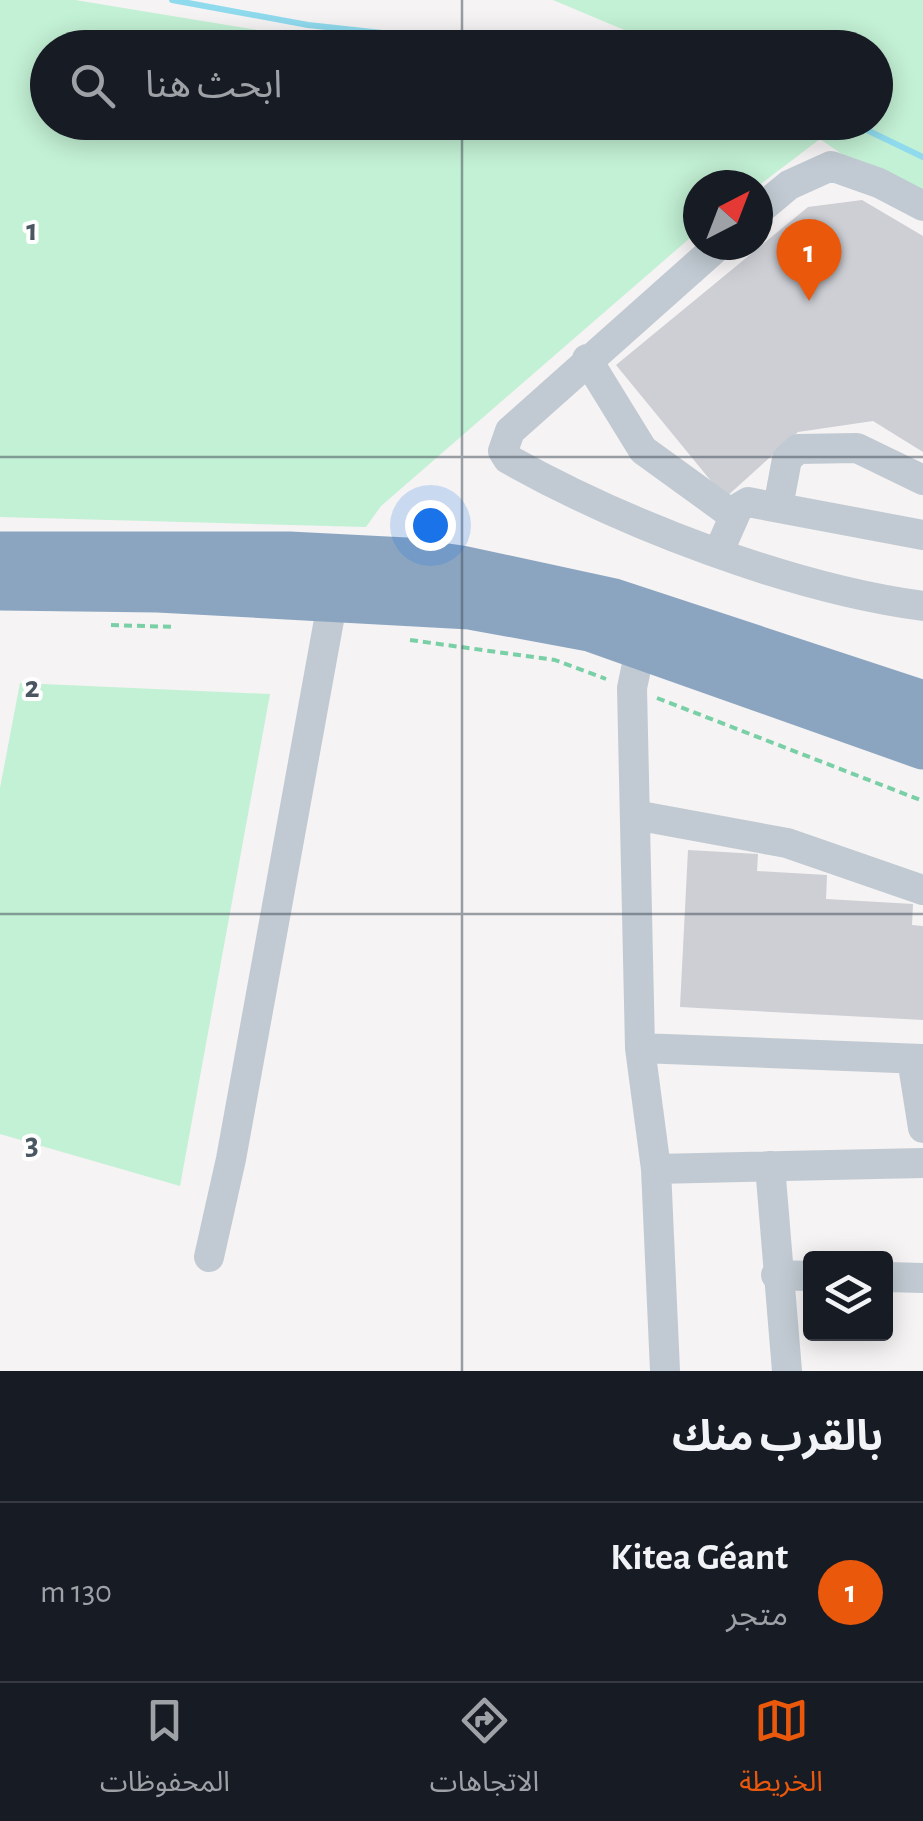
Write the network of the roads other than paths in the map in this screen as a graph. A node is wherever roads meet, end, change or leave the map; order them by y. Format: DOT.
graph roads {
  1 [pos="773,198"];
  2 [pos="923,206"];
  3 [pos="701,260"];
  4 [pos="587,358"];
  5 [pos="923,480"];
  6 [pos="778,508"];
  7 [pos="734,516"];
  8 [pos="923,535"];
  9 [pos="718,551"];
  10 [pos="0,554"];
  11 [pos="0,588"];
  12 [pos="333,598"];
  13 [pos="923,606"];
  14 [pos="637,667"];
  15 [pos="920,736"];
  16 [pos="634,816"];
  17 [pos="923,890"];
  18 [pos="640,1048"];
  19 [pos="917,1059"];
  20 [pos="923,1128"];
  21 [pos="923,1163"];
  22 [pos="770,1166"];
  23 [pos="656,1169"];
  24 [pos="209,1258"];
  25 [pos="776,1276"];
  26 [pos="803,1276"];
  27 [pos="893,1277"];
  28 [pos="923,1278"];
  29 [pos="664,1371"];
  30 [pos="787,1371"];
  1 -- 2 [label="street"];
  3 -- 4 [label="street"];
  4 -- 7 [label="street"];
  4 -- 9 [label="street"];
  5 -- 6 [label="street"];
  6 -- 7 [label="street"];
  6 -- 8 [label="street"];
  7 -- 9 [label="street"];
  9 -- 13 [label="street"];
  10 -- 15 [label="highway"];
  11 -- 12 [label="highway"];
  12 -- 14 [label="highway"];
  12 -- 24 [label="street"];
  14 -- 15 [label="highway"];
  14 -- 16 [label="street"];
  16 -- 17 [label="street"];
  16 -- 18 [label="street"];
  18 -- 19 [label="street"];
  18 -- 23 [label="street"];
  19 -- 20 [label="street"];
  21 -- 22 [label="street"];
  22 -- 23 [label="street"];
  22 -- 25 [label="street"];
  23 -- 29 [label="street"];
  25 -- 26 [label="street"];
  25 -- 30 [label="street"];
  27 -- 28 [label="street"];
}
